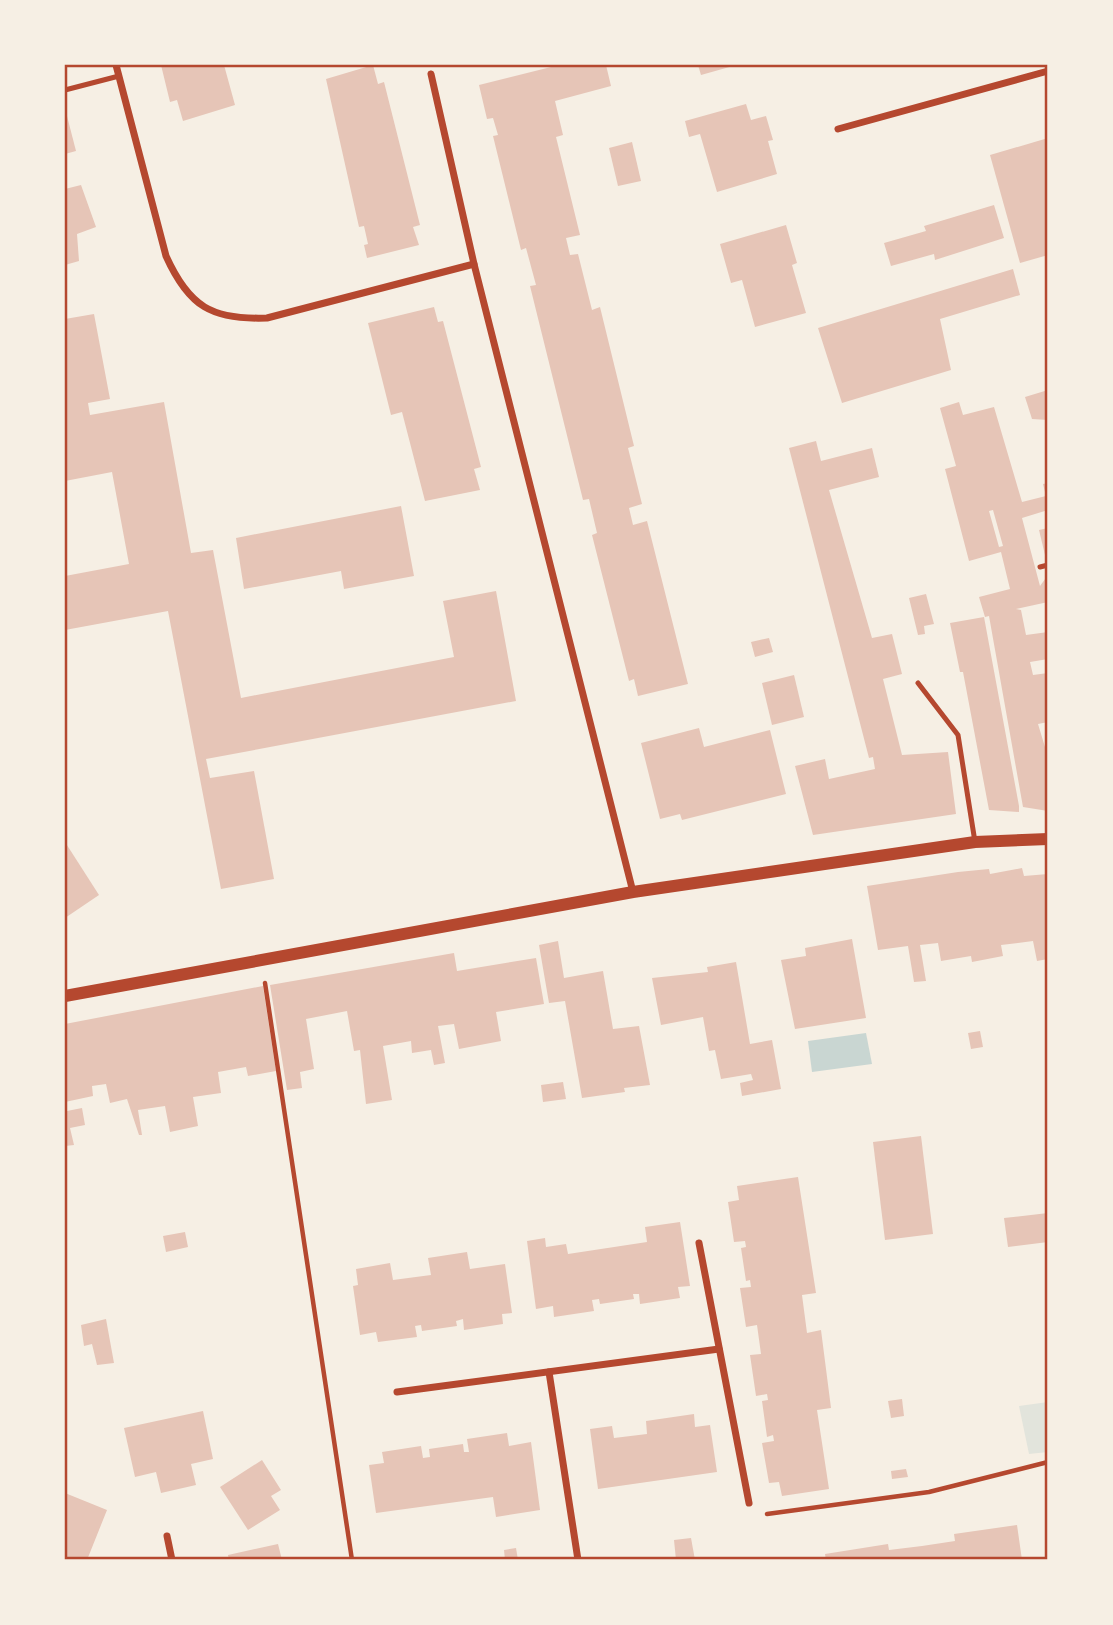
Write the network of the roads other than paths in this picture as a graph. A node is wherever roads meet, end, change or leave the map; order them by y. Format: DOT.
graph roads {
  1 [pos="116,65"];
  2 [pos="1048,71"];
  3 [pos="431,74"];
  4 [pos="119,76"];
  5 [pos="65,90"];
  6 [pos="838,129"];
  7 [pos="474,264"];
  8 [pos="1048,565"];
  9 [pos="1040,567"];
  10 [pos="918,683"];
  11 [pos="1048,839"];
  12 [pos="975,842"];
  13 [pos="633,891"];
  14 [pos="65,996"];
  15 [pos="699,1243"];
  16 [pos="719,1349"];
  17 [pos="549,1372"];
  18 [pos="397,1392"];
  19 [pos="749,1503"];
  20 [pos="167,1536"];
  21 [pos="172,1560"];
  22 [pos="578,1560"];
  1 -- 4 [label="street"];
  2 -- 6 [label="street"];
  3 -- 7 [label="street"];
  4 -- 5 [label="lane"];
  4 -- 7 [label="street"];
  7 -- 13 [label="street"];
  8 -- 9 [label="lane"];
  10 -- 12 [label="lane"];
  11 -- 12 [label="street"];
  12 -- 13 [label="street"];
  13 -- 14 [label="street"];
  15 -- 16 [label="street"];
  16 -- 17 [label="street"];
  16 -- 19 [label="street"];
  17 -- 18 [label="street"];
  17 -- 22 [label="street"];
  20 -- 21 [label="street"];
}
